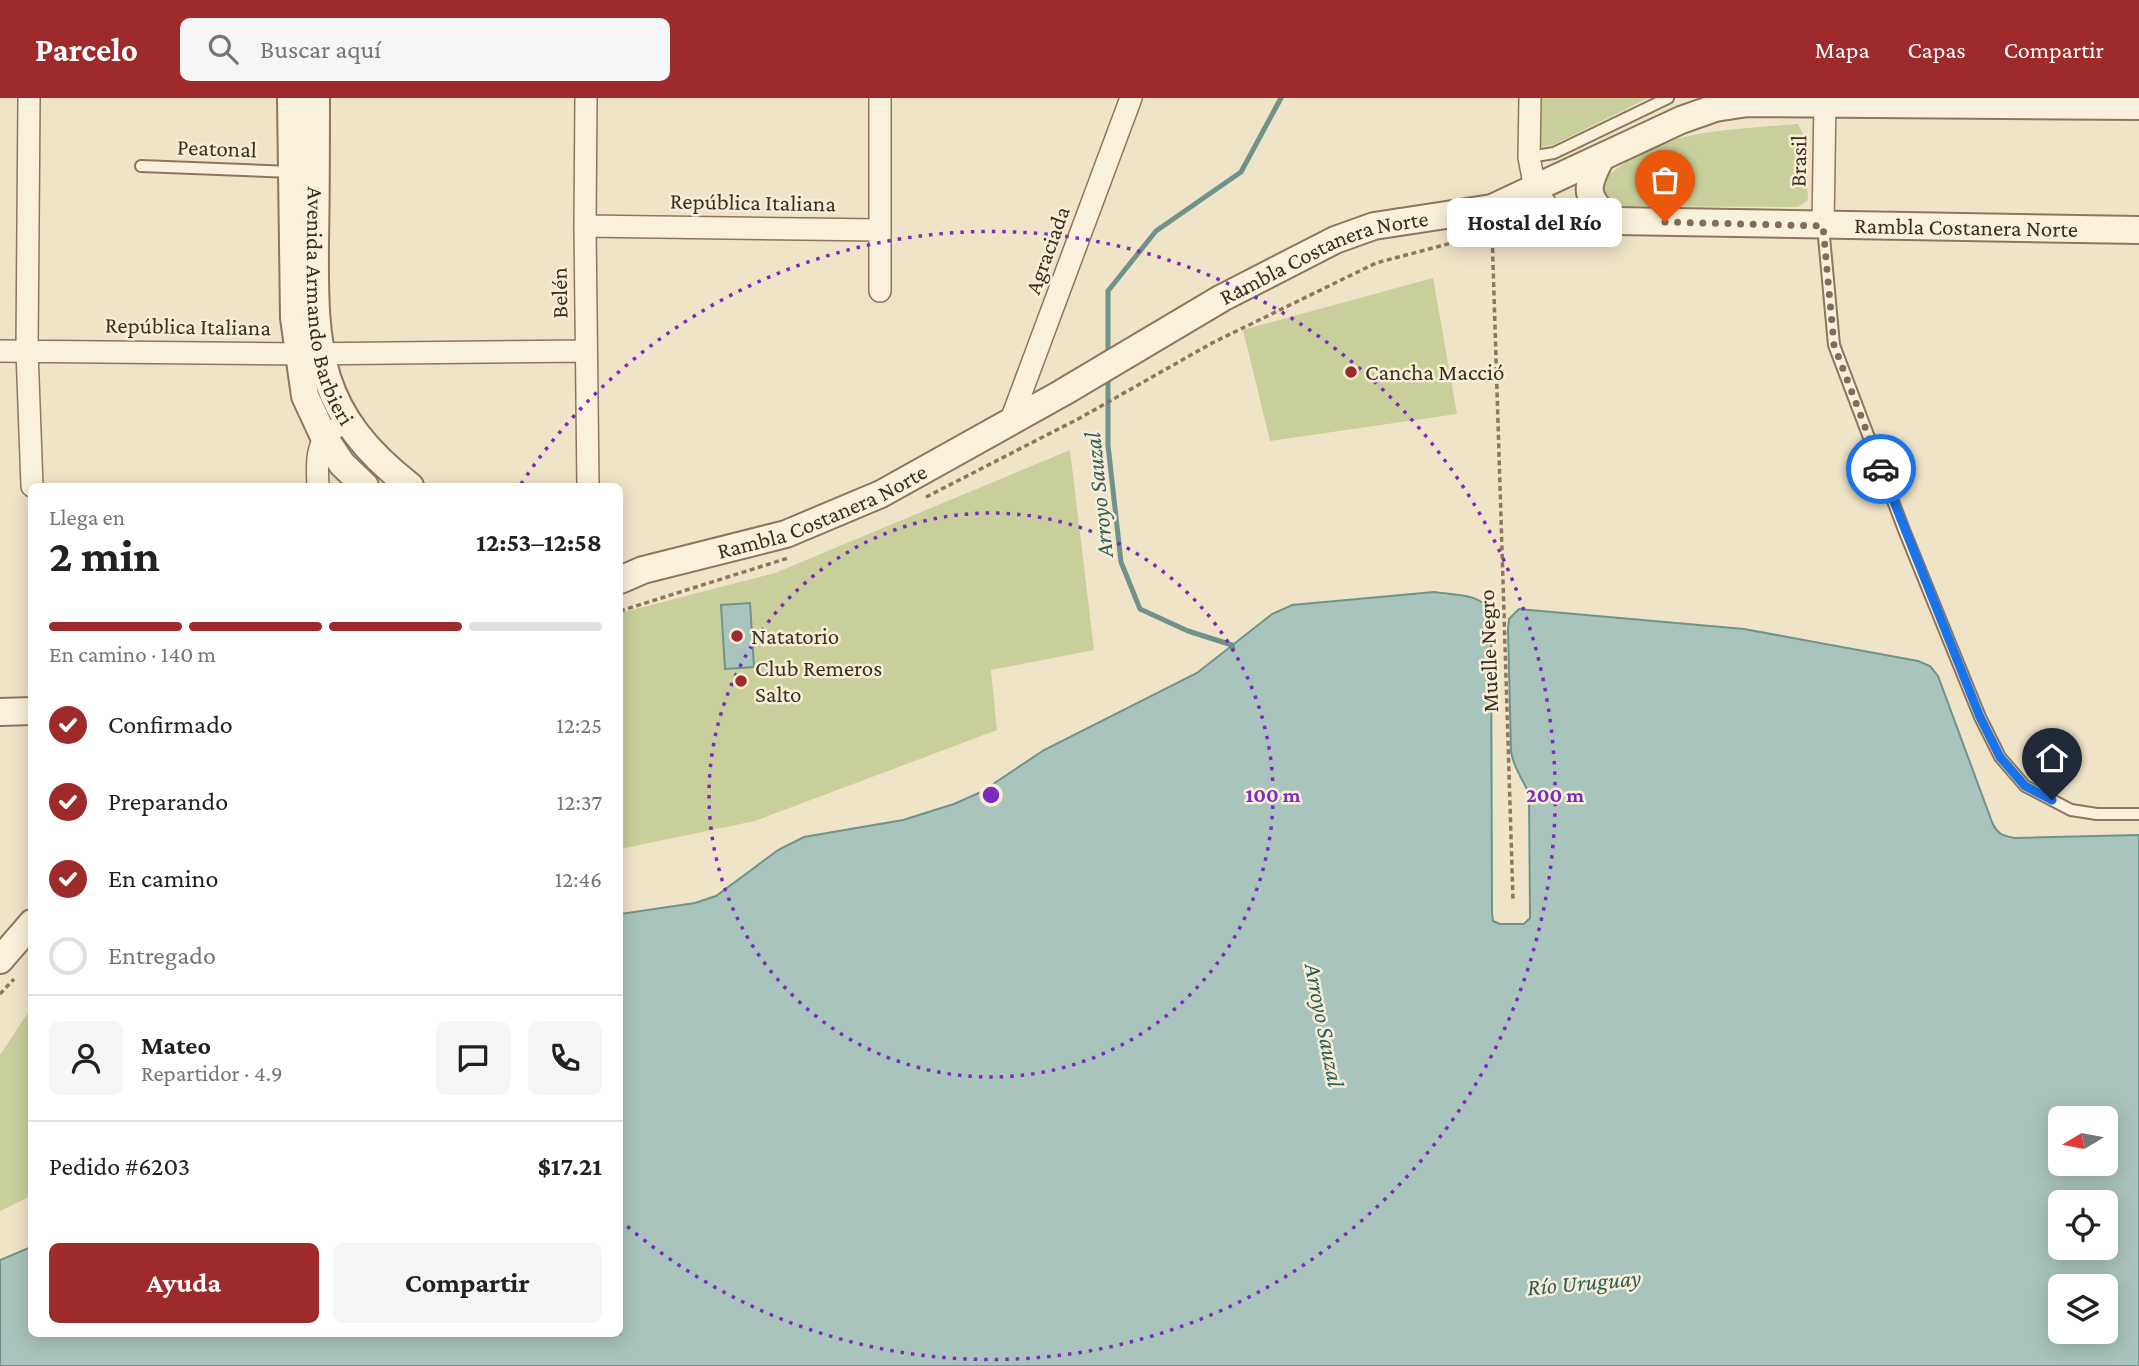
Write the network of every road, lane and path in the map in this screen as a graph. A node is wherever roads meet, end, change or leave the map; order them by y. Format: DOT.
graph roads {
  1 [pos="29,98"];
  2 [pos="290,98"];
  3 [pos="317,98"];
  4 [pos="586,98"];
  5 [pos="880,98"];
  6 [pos="1131,98"];
  7 [pos="1530,98"];
  8 [pos="1668,98"];
  9 [pos="1748,100"];
  10 [pos="1825,101"];
  11 [pos="2139,106"];
  12 [pos="1529,157"];
  13 [pos="1601,158"];
  14 [pos="141,166"];
  15 [pos="292,172"];
  16 [pos="1535,189"];
  17 [pos="1492,220"];
  18 [pos="1557,220"];
  19 [pos="1612,221"];
  20 [pos="585,226"];
  21 [pos="1823,226"];
  22 [pos="879,230"];
  23 [pos="2139,230"];
  24 [pos="880,291"];
  25 [pos="0,351"];
  26 [pos="27,351"];
  27 [pos="586,351"];
  28 [pos="310,353"];
  29 [pos="1080,418"];
  30 [pos="345,420"];
  31 [pos="1011,420"];
  32 [pos="324,437"];
  33 [pos="32,483"];
  34 [pos="318,483"];
  35 [pos="362,483"];
  36 [pos="407,483"];
  37 [pos="588,483"];
  38 [pos="627,571"];
  39 [pos="28,711"];
  40 [pos="0,712"];
  41 [pos="2139,814"];
  42 [pos="1513,900"];
  43 [pos="28,928"];
  44 [pos="0,960"];
  1 -- 26 [label="street"];
  2 -- 15 [label="street, Avenida Armando Barbieri"];
  3 -- 28 [label="street, Avenida Armando Barbieri"];
  4 -- 20 [label="street, Belén"];
  5 -- 22 [label="street"];
  6 -- 31 [label="street, Agraciada"];
  7 -- 12 [label="street"];
  8 -- 12 [label="lane"];
  9 -- 10 [label="street"];
  9 -- 13 [label="street"];
  10 -- 11 [label="street"];
  10 -- 21 [label="street, Brasil"];
  12 -- 16 [label="street"];
  13 -- 16 [label="street"];
  13 -- 19 [label="street"];
  14 -- 15 [label="lane, Peatonal"];
  15 -- 28 [label="street, Avenida Armando Barbieri"];
  16 -- 17 [label="street"];
  16 -- 18 [label="street"];
  17 -- 18 [label="street, Rambla Costanera Norte"];
  17 -- 29 [label="path"];
  17 -- 31 [label="street, Rambla Costanera Norte"];
  17 -- 42 [label="path, Muelle Negro"];
  18 -- 19 [label="street, Rambla Costanera Norte"];
  19 -- 21 [label="street, Rambla Costanera Norte"];
  20 -- 22 [label="street, República Italiana"];
  20 -- 27 [label="street, Belén"];
  21 -- 23 [label="street, Rambla Costanera Norte"];
  21 -- 41 [label="lane"];
  22 -- 24 [label="street"];
  25 -- 26 [label="street, República Italiana"];
  26 -- 28 [label="street, República Italiana"];
  26 -- 33 [label="street"];
  27 -- 28 [label="street, República Italiana"];
  27 -- 37 [label="street, Belén"];
  28 -- 30 [label="street, Avenida Armando Barbieri"];
  28 -- 32 [label="street, Avenida Armando Barbieri"];
  30 -- 32 [label="street"];
  30 -- 36 [label="street, Avenida Armando Barbieri"];
  31 -- 38 [label="street, Rambla Costanera Norte"];
  32 -- 34 [label="street"];
  32 -- 35 [label="street, Avenida Armando Barbieri"];
  39 -- 40 [label="street"];
  43 -- 44 [label="street"];
}
